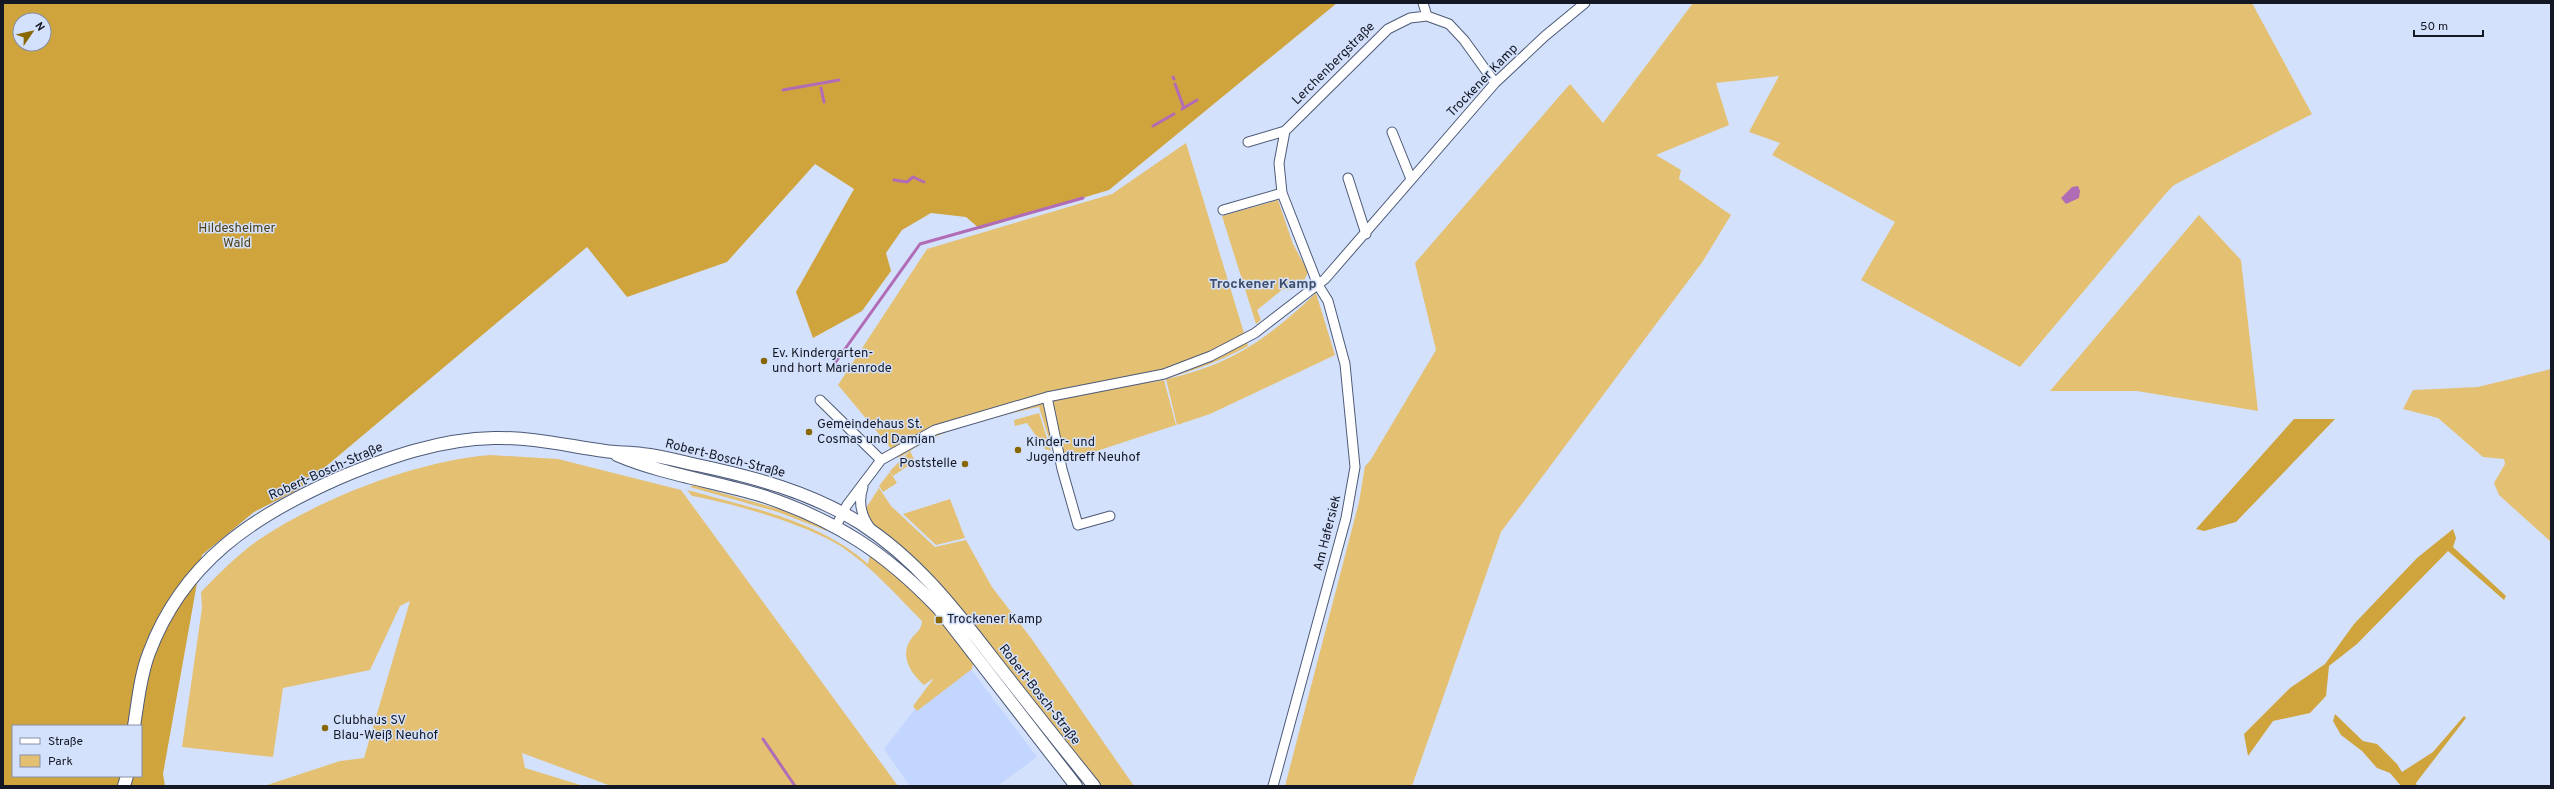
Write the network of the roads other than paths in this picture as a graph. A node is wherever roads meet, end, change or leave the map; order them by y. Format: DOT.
graph roads {
  1 [pos="1423,3"];
  2 [pos="1581,4"];
  3 [pos="1427,16"];
  4 [pos="1495,83"];
  5 [pos="1285,131"];
  6 [pos="1392,132"];
  7 [pos="1248,142"];
  8 [pos="1348,178"];
  9 [pos="1411,179"];
  10 [pos="1282,193"];
  11 [pos="1223,210"];
  12 [pos="1366,234"];
  13 [pos="1318,285"];
  14 [pos="1048,397"];
  15 [pos="820,400"];
  16 [pos="606,451"];
  17 [pos="881,460"];
  18 [pos="864,482"];
  19 [pos="842,513"];
  20 [pos="1110,516"];
  21 [pos="836,526"];
  22 [pos="876,534"];
  23 [pos="134,725"];
  24 [pos="1076,786"];
  25 [pos="1094,786"];
  26 [pos="1273,786"];
  1 -- 3 [label="street"];
  2 -- 4 [label="street, Trockener Kamp"];
  3 -- 4 [label="street, Lerchenbergstraße"];
  3 -- 5 [label="street, Lerchenbergstraße"];
  4 -- 9 [label="street, Trockener Kamp"];
  5 -- 7 [label="street, Lerchenbergstraße"];
  5 -- 10 [label="street"];
  6 -- 9 [label="street"];
  8 -- 12 [label="street"];
  9 -- 12 [label="street, Trockener Kamp"];
  10 -- 11 [label="street"];
  10 -- 13 [label="street"];
  12 -- 13 [label="street, Trockener Kamp"];
  13 -- 14 [label="street, Trockener Kamp"];
  13 -- 26 [label="street, Am Hafersiek"];
  14 -- 17 [label="street, Trockener Kamp"];
  14 -- 20 [label="street"];
  15 -- 17 [label="street"];
  16 -- 19 [label="main road, Robert-Bosch-Straße"];
  16 -- 21 [label="main road, Robert-Bosch-Straße"];
  16 -- 23 [label="main road, Robert-Bosch-Straße"];
  17 -- 18 [label="street, Trockener Kamp"];
  18 -- 19 [label="street, Trockener Kamp"];
  18 -- 22 [label="street, Trockener Kamp"];
  19 -- 21 [label="street, Trockener Kamp"];
  19 -- 22 [label="main road, Robert-Bosch-Straße"];
  21 -- 24 [label="main road, Robert-Bosch-Straße"];
  22 -- 25 [label="main road, Robert-Bosch-Straße"];
}
